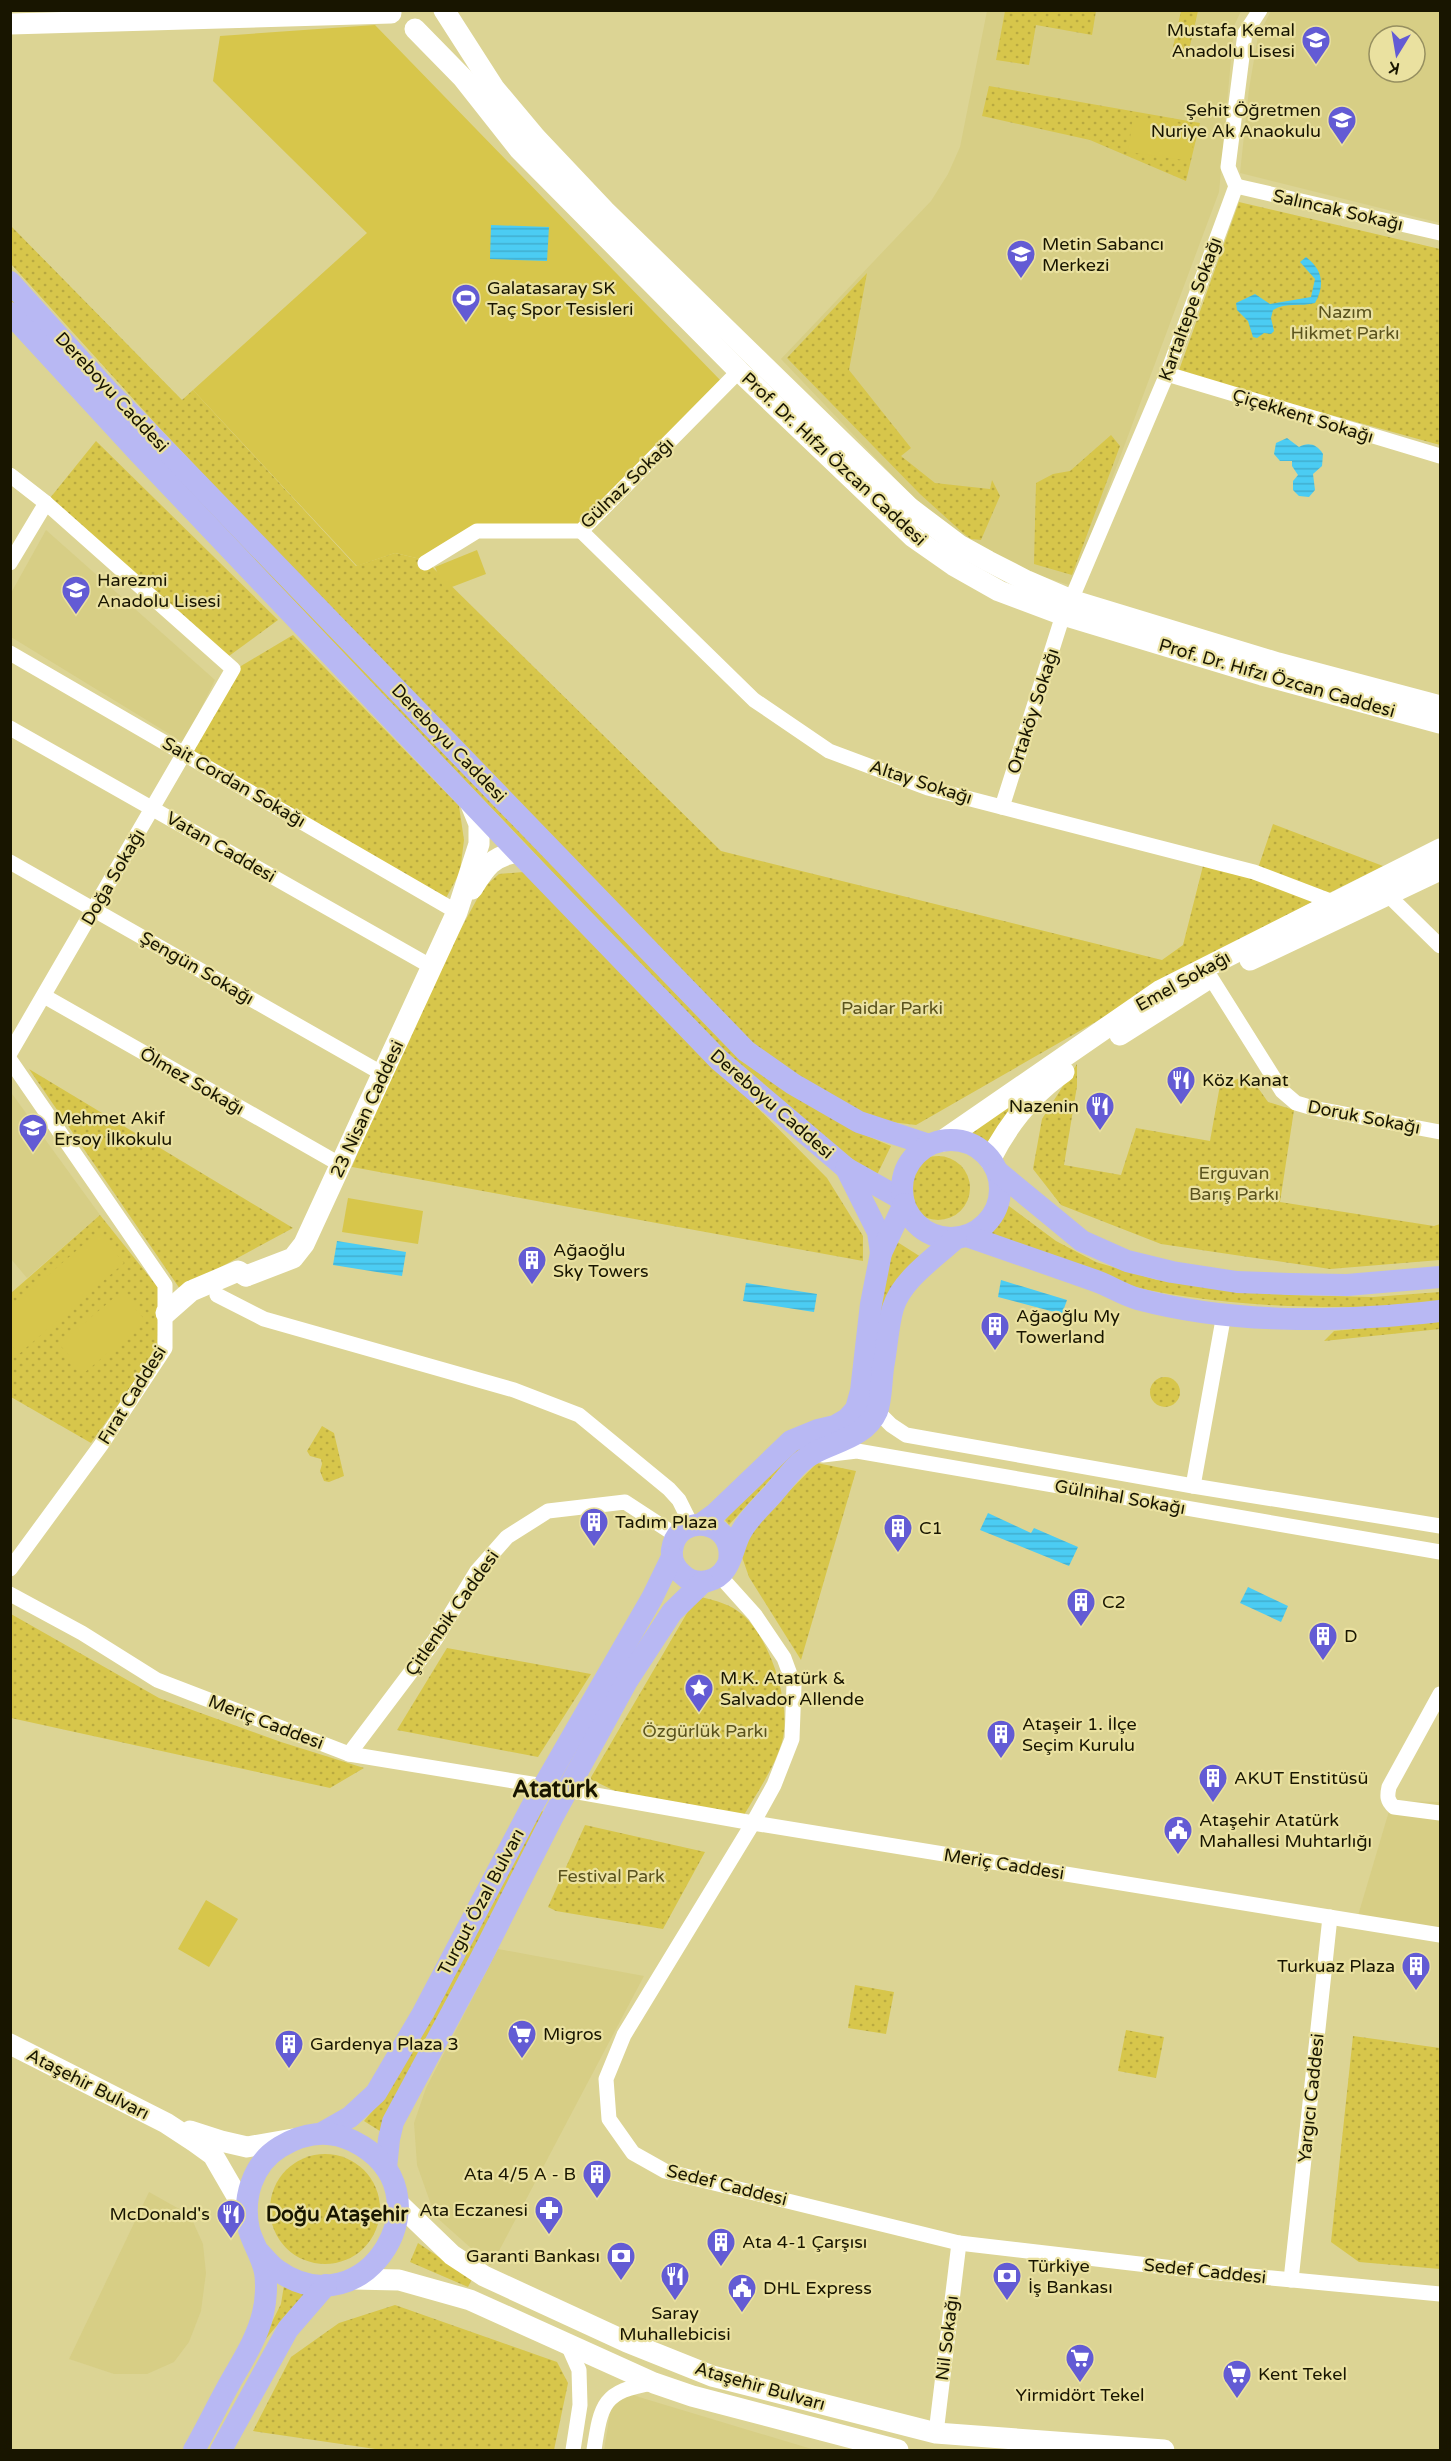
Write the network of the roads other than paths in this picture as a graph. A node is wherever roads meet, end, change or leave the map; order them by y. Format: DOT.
graph roads {
  1 [pos="35,10"];
  2 [pos="443,10"];
  3 [pos="1260,10"];
  4 [pos="10,11"];
  5 [pos="390,12"];
  6 [pos="10,24"];
  7 [pos="414,29"];
  8 [pos="1236,186"];
  9 [pos="1440,233"];
  10 [pos="10,282"];
  11 [pos="10,313"];
  12 [pos="747,365"];
  13 [pos="1167,374"];
  14 [pos="1440,456"];
  15 [pos="10,475"];
  16 [pos="46,503"];
  17 [pos="581,531"];
  18 [pos="10,562"];
  19 [pos="425,563"];
  20 [pos="1067,608"];
  21 [pos="10,653"];
  22 [pos="1440,706"];
  23 [pos="1440,723"];
  24 [pos="10,728"];
  25 [pos="184,752"];
  26 [pos="470,802"];
  27 [pos="1002,807"];
  28 [pos="152,808"];
  29 [pos="1440,849"];
  30 [pos="518,852"];
  31 [pos="10,862"];
  32 [pos="1440,870"];
  33 [pos="1389,896"];
  34 [pos="1333,902"];
  35 [pos="94,909"];
  36 [pos="457,912"];
  37 [pos="1440,946"];
  38 [pos="432,967"];
  39 [pos="1211,978"];
  40 [pos="44,996"];
  41 [pos="10,1053"];
  42 [pos="10,1060"];
  43 [pos="383,1074"];
  44 [pos="1440,1132"];
  45 [pos="936,1143"];
  46 [pos="341,1165"];
  47 [pos="993,1166"];
  48 [pos="846,1168"];
  49 [pos="904,1202"];
  50 [pos="962,1237"];
  51 [pos="881,1252"];
  52 [pos="246,1276"];
  53 [pos="1440,1277"];
  54 [pos="217,1295"];
  55 [pos="1440,1311"];
  56 [pos="166,1313"];
  57 [pos="1224,1314"];
  58 [pos="877,1411"];
  59 [pos="800,1462"];
  60 [pos="1193,1486"];
  61 [pos="1440,1526"];
  62 [pos="685,1536"];
  63 [pos="1440,1552"];
  64 [pos="10,1569"];
  65 [pos="717,1573"];
  66 [pos="10,1594"];
  67 [pos="1440,1694"];
  68 [pos="349,1754"];
  69 [pos="544,1786"];
  70 [pos="567,1790"];
  71 [pos="1440,1813"];
  72 [pos="753,1823"];
  73 [pos="1330,1917"];
  74 [pos="1440,1935"];
  75 [pos="10,2044"];
  76 [pos="166,2123"];
  77 [pos="322,2133"];
  78 [pos="292,2139"];
  79 [pos="386,2168"];
  80 [pos="398,2203"];
  81 [pos="246,2212"];
  82 [pos="959,2243"];
  83 [pos="258,2251"];
  84 [pos="352,2279"];
  85 [pos="1292,2280"];
  86 [pos="326,2285"];
  87 [pos="1440,2294"];
  88 [pos="567,2343"];
  89 [pos="654,2383"];
  90 [pos="934,2442"];
  91 [pos="194,2451"];
  92 [pos="221,2451"];
  93 [pos="573,2451"];
  94 [pos="594,2451"];
  95 [pos="898,2451"];
  96 [pos="1164,2451"];
  1 -- 4 [label="street"];
  2 -- 7 [label="street, Prof. Dr. Hıfzı Özcan Caddesi"];
  2 -- 12 [label="street, Prof. Dr. Hıfzı Özcan Caddesi"];
  3 -- 8 [label="street"];
  5 -- 6 [label="street, Prof. Dr. Hıfzı Özcan Caddesi"];
  5 -- 7 [label="street, Prof. Dr. Hıfzı Özcan Caddesi"];
  7 -- 12 [label="street, Prof. Dr. Hıfzı Özcan Caddesi"];
  8 -- 9 [label="street, Salıncak Sokağı"];
  8 -- 13 [label="street, Kartaltepe Sokağı"];
  10 -- 45 [label="main road, Dereboyu Caddesi"];
  11 -- 26 [label="main road, Dereboyu Caddesi"];
  12 -- 17 [label="street, Gülnaz Sokağı"];
  12 -- 20 [label="street, Prof. Dr. Hıfzı Özcan Caddesi"];
  13 -- 14 [label="street, Çiçekkent Sokağı"];
  13 -- 20 [label="street, Kartaltepe Sokağı"];
  15 -- 16 [label="street"];
  16 -- 18 [label="street"];
  16 -- 25 [label="street, Doğa Sokağı"];
  17 -- 19 [label="street, Gülnaz Sokağı"];
  17 -- 27 [label="street, Altay Sokağı"];
  20 -- 22 [label="street, Prof. Dr. Hıfzı Özcan Caddesi"];
  20 -- 23 [label="street, Prof. Dr. Hıfzı Özcan Caddesi"];
  20 -- 27 [label="street, Ortaköy Sokağı"];
  21 -- 25 [label="street, Sait Cordan Sokağı"];
  24 -- 28 [label="street, Vatan Caddesi"];
  25 -- 28 [label="street, Doğa Sokağı"];
  25 -- 36 [label="street, Sait Cordan Sokağı"];
  26 -- 30 [label="main road, Dereboyu Caddesi"];
  26 -- 36 [label="street"];
  27 -- 34 [label="street, Altay Sokağı"];
  28 -- 35 [label="street, Doğa Sokağı"];
  28 -- 38 [label="street, Vatan Caddesi"];
  29 -- 34 [label="street, Emel Sokağı"];
  30 -- 36 [label="street"];
  30 -- 48 [label="main road, Dereboyu Caddesi"];
  31 -- 35 [label="street, Şengün Sokağı"];
  32 -- 33 [label="street, Emel Sokağı"];
  33 -- 37 [label="street"];
  33 -- 39 [label="street, Emel Sokağı"];
  34 -- 45 [label="street, Emel Sokağı"];
  35 -- 40 [label="street, Doğa Sokağı"];
  35 -- 43 [label="street, Şengün Sokağı"];
  36 -- 38 [label="street, 23 Nisan Caddesi"];
  38 -- 43 [label="street, 23 Nisan Caddesi"];
  39 -- 44 [label="street, Doruk Sokağı"];
  39 -- 47 [label="street, Emel Sokağı"];
  40 -- 41 [label="street, Doğa Sokağı"];
  40 -- 46 [label="street, Ölmez Sokağı"];
  42 -- 56 [label="street, Fırat Caddesi"];
  43 -- 46 [label="street, 23 Nisan Caddesi"];
  45 -- 47 [label="main road"];
  45 -- 49 [label="main road, Turgut Özal Bulvarı"];
  46 -- 52 [label="street, 23 Nisan Caddesi"];
  47 -- 50 [label="main road"];
  47 -- 53 [label="main road"];
  48 -- 49 [label="main road, Dereboyu Caddesi"];
  48 -- 51 [label="main road"];
  49 -- 50 [label="main road"];
  49 -- 51 [label="main road, Turgut Özal Bulvarı"];
  50 -- 57 [label="main road"];
  50 -- 58 [label="main road"];
  51 -- 62 [label="main road, Turgut Özal Bulvarı"];
  52 -- 54 [label="street"];
  52 -- 56 [label="street"];
  54 -- 56 [label="street"];
  54 -- 62 [label="street"];
  55 -- 57 [label="main road"];
  56 -- 64 [label="street, Fırat Caddesi"];
  57 -- 60 [label="street"];
  58 -- 59 [label="main road, Turgut Özal Bulvarı"];
  58 -- 60 [label="street, Gülnihal Sokağı"];
  59 -- 63 [label="street, Gülnihal Sokağı"];
  59 -- 65 [label="main road, Turgut Özal Bulvarı"];
  60 -- 61 [label="street, Gülnihal Sokağı"];
  62 -- 65 [label="main road"];
  62 -- 65 [label="main road"];
  62 -- 68 [label="street, Çitlenbik Caddesi"];
  62 -- 69 [label="main road, Turgut Özal Bulvarı"];
  65 -- 70 [label="main road, Turgut Özal Bulvarı"];
  65 -- 72 [label="street, Sedef Caddesi"];
  66 -- 68 [label="street, Meriç Caddesi"];
  67 -- 71 [label="street"];
  68 -- 69 [label="street, Meriç Caddesi"];
  69 -- 77 [label="main road, Turgut Özal Bulvarı"];
  70 -- 72 [label="street, Meriç Caddesi"];
  70 -- 79 [label="main road, Turgut Özal Bulvarı"];
  72 -- 73 [label="street, Meriç Caddesi"];
  72 -- 82 [label="street, Sedef Caddesi"];
  73 -- 74 [label="street, Meriç Caddesi"];
  73 -- 85 [label="street, Yargıcı Caddesi"];
  75 -- 76 [label="street, Ataşehir Bulvarı"];
  76 -- 78 [label="street, Ataşehir Bulvarı"];
  76 -- 81 [label="street, Ataşehir Bulvarı"];
  77 -- 78 [label="main road, Turgut Özal Bulvarı"];
  77 -- 79 [label="main road, Turgut Özal Bulvarı"];
  78 -- 81 [label="main road, Turgut Özal Bulvarı"];
  79 -- 80 [label="main road, Turgut Özal Bulvarı"];
  80 -- 84 [label="main road, Turgut Özal Bulvarı"];
  80 -- 90 [label="street, Ataşehir Bulvarı"];
  81 -- 83 [label="main road, Turgut Özal Bulvarı"];
  82 -- 85 [label="street, Sedef Caddesi"];
  82 -- 90 [label="street, Nil Sokağı"];
  83 -- 86 [label="main road, Turgut Özal Bulvarı"];
  83 -- 91 [label="main road, Turgut Özal Bulvarı"];
  84 -- 86 [label="main road, Turgut Özal Bulvarı"];
  84 -- 88 [label="street, Ataşehir Bulvarı"];
  85 -- 87 [label="street, Sedef Caddesi"];
  86 -- 92 [label="main road"];
  88 -- 89 [label="street, Ataşehir Bulvarı"];
  88 -- 93 [label="street"];
  89 -- 94 [label="street"];
  89 -- 95 [label="street, Ataşehir Bulvarı"];
  90 -- 96 [label="street, Ataşehir Bulvarı"];
}
